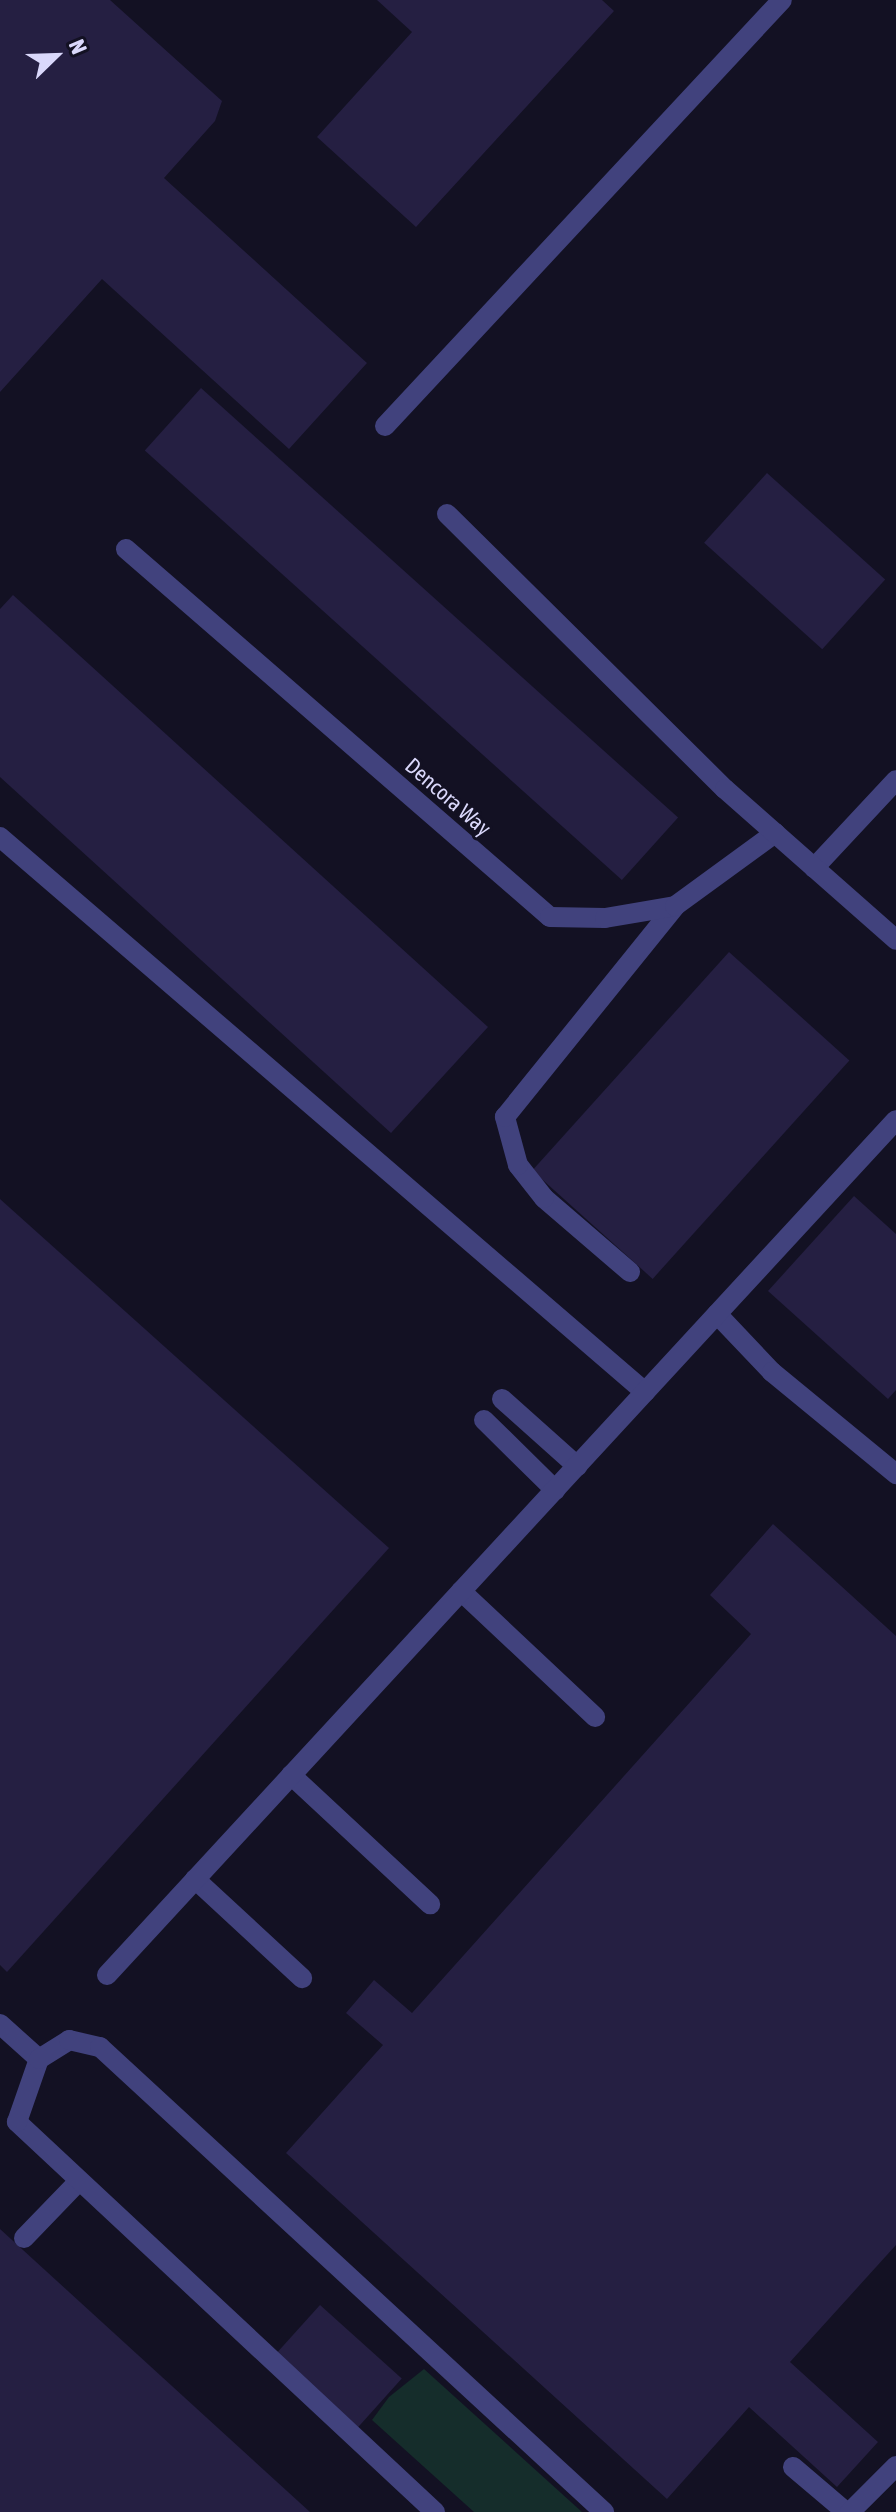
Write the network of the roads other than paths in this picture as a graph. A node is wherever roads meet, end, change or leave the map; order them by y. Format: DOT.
graph roads {
  1 [pos="782,0"];
  2 [pos="385,426"];
  3 [pos="447,514"];
  4 [pos="126,549"];
  5 [pos="896,780"];
  6 [pos="775,833"];
  7 [pos="0,837"];
  8 [pos="814,868"];
  9 [pos="675,906"];
  10 [pos="896,940"];
  11 [pos="896,1120"];
  12 [pos="630,1272"];
  13 [pos="717,1314"];
  14 [pos="645,1392"];
  15 [pos="502,1399"];
  16 [pos="484,1420"];
  17 [pos="577,1466"];
  18 [pos="896,1474"];
  19 [pos="555,1490"];
  20 [pos="461,1591"];
  21 [pos="595,1717"];
  22 [pos="291,1775"];
  23 [pos="195,1879"];
  24 [pos="430,1904"];
  25 [pos="107,1975"];
  26 [pos="302,1978"];
  27 [pos="0,2024"];
  28 [pos="39,2059"];
  29 [pos="79,2181"];
  30 [pos="24,2238"];
  31 [pos="896,2466"];
  32 [pos="793,2467"];
  33 [pos="435,2512"];
  34 [pos="604,2512"];
  35 [pos="848,2512"];
  1 -- 2 [label="street"];
  3 -- 6 [label="street"];
  4 -- 9 [label="street, Dencora Way"];
  5 -- 8 [label="street"];
  6 -- 8 [label="street"];
  6 -- 9 [label="street, Dencora Way"];
  7 -- 14 [label="street"];
  8 -- 10 [label="street"];
  9 -- 12 [label="street"];
  11 -- 13 [label="street"];
  13 -- 14 [label="street"];
  13 -- 18 [label="street"];
  14 -- 17 [label="street"];
  15 -- 17 [label="street"];
  16 -- 19 [label="street"];
  17 -- 19 [label="street"];
  19 -- 20 [label="street"];
  20 -- 21 [label="street"];
  20 -- 22 [label="street"];
  22 -- 23 [label="street"];
  22 -- 24 [label="street"];
  23 -- 25 [label="street"];
  23 -- 26 [label="street"];
  27 -- 28 [label="street"];
  28 -- 29 [label="street"];
  28 -- 34 [label="street"];
  29 -- 30 [label="street"];
  29 -- 33 [label="street"];
  31 -- 35 [label="street"];
  32 -- 35 [label="street"];
}
